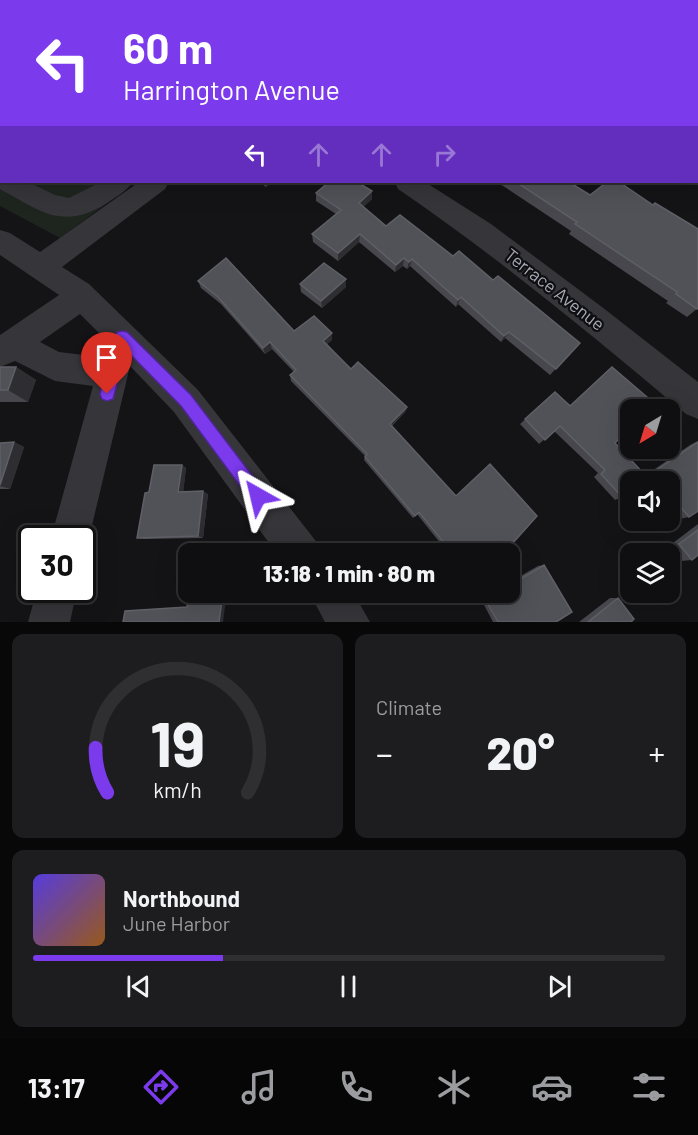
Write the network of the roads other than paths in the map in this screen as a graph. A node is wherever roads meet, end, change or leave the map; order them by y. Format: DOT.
graph roads {
  1 [pos="10,183"];
  2 [pos="117,183"];
  3 [pos="155,183"];
  4 [pos="408,183"];
  5 [pos="0,241"];
  6 [pos="41,267"];
  7 [pos="82,296"];
  8 [pos="122,337"];
  9 [pos="7,348"];
  10 [pos="113,374"];
  11 [pos="698,403"];
  12 [pos="73,525"];
  13 [pos="292,543"];
  14 [pos="54,603"];
  15 [pos="336,603"];
  16 [pos="49,622"];
  17 [pos="349,622"];
  1 -- 2 [label="street"];
  3 -- 6 [label="street"];
  4 -- 11 [label="street, Terrace Avenue"];
  5 -- 6 [label="street"];
  6 -- 7 [label="street"];
  7 -- 8 [label="street"];
  7 -- 9 [label="street"];
  8 -- 10 [label="street"];
  8 -- 13 [label="street"];
  9 -- 10 [label="street"];
  10 -- 12 [label="street"];
  14 -- 16 [label="street"];
  15 -- 17 [label="street"];
}
